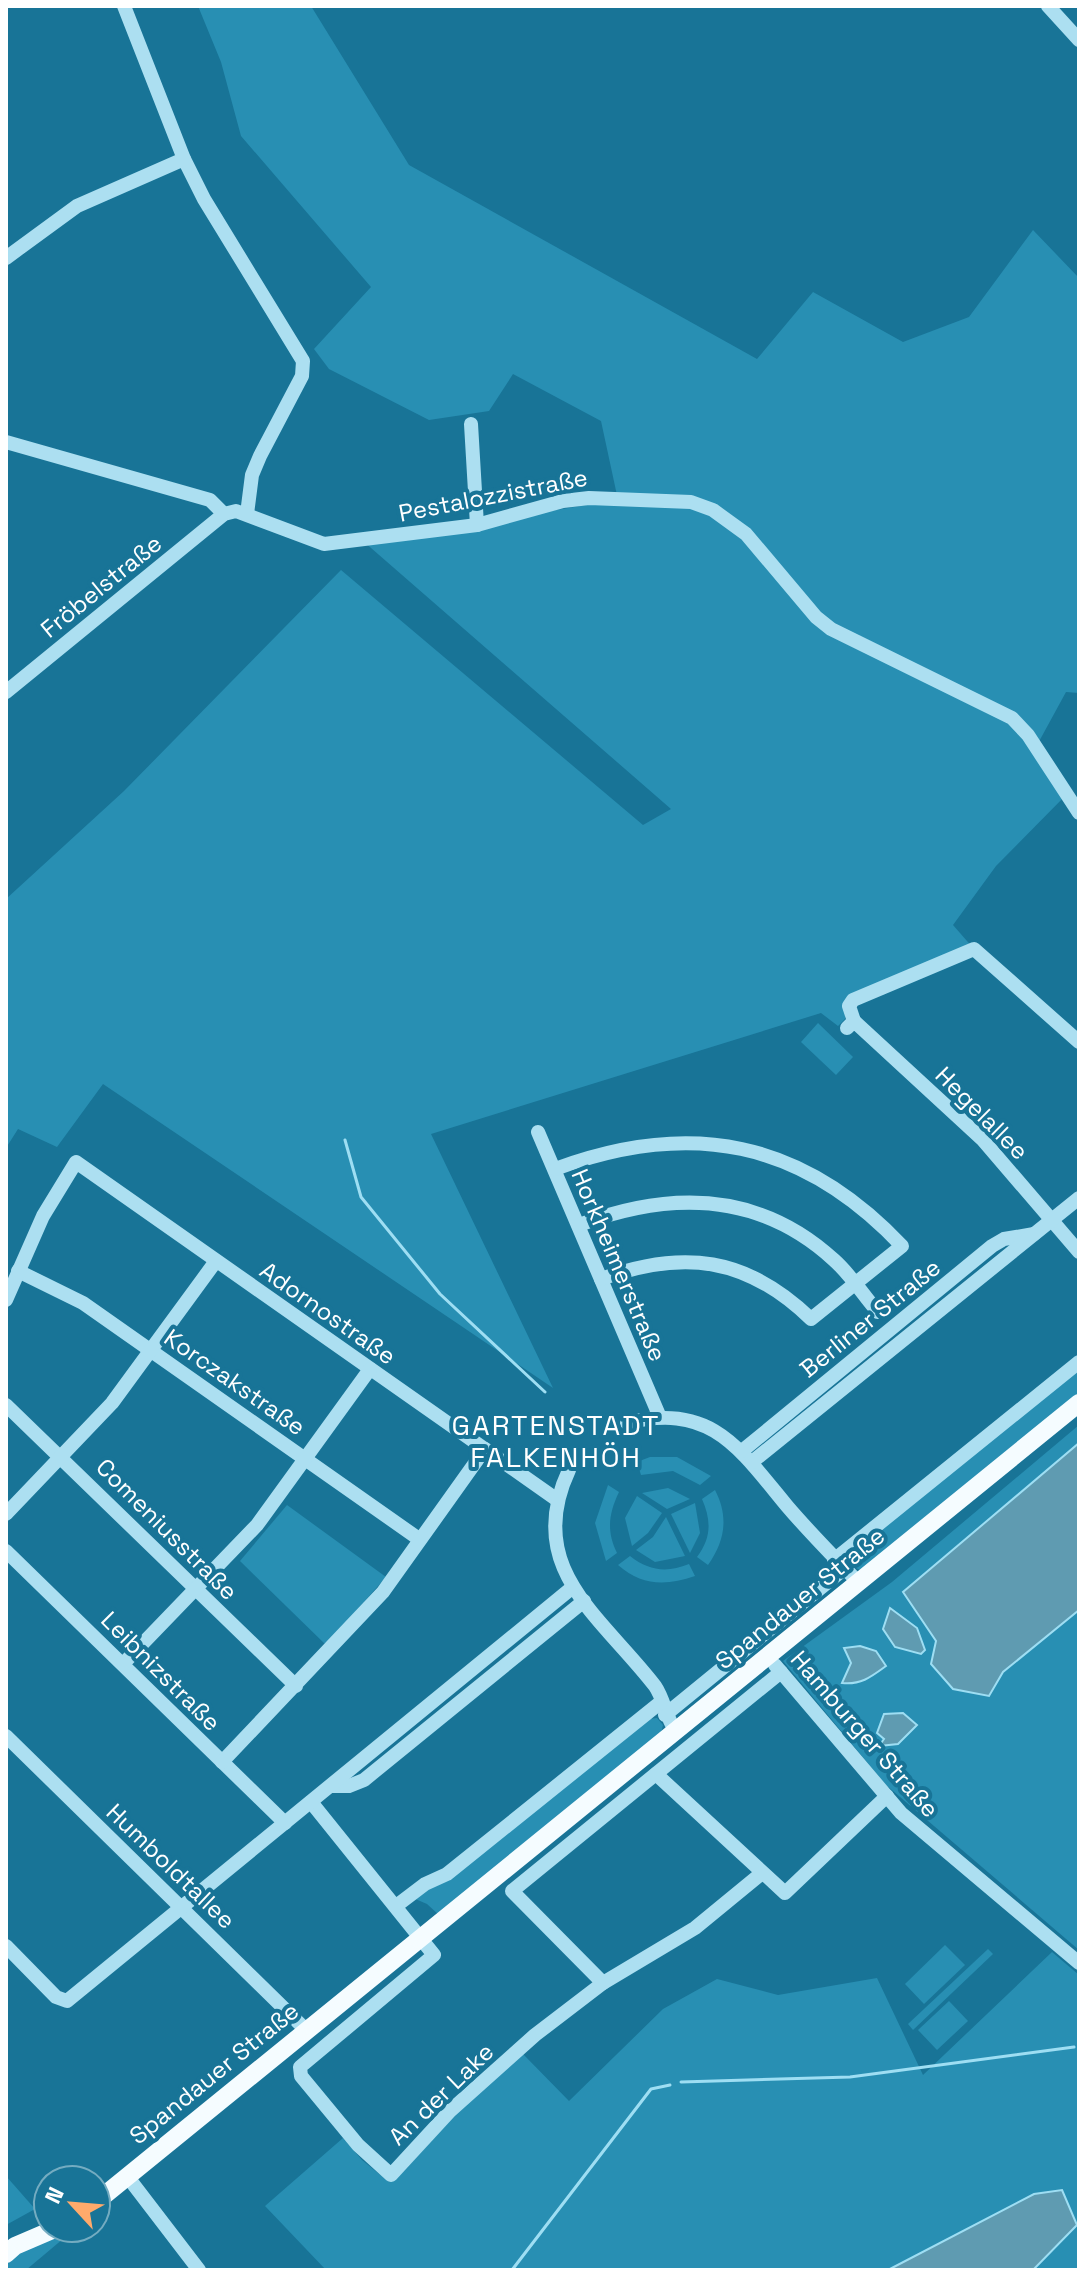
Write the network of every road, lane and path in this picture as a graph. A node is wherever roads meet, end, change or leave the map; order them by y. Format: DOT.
graph roads {
  1 [pos="124,6"];
  2 [pos="1048,6"];
  3 [pos="1060,21"];
  4 [pos="1079,21"];
  5 [pos="1079,40"];
  6 [pos="184,159"];
  7 [pos="6,258"];
  8 [pos="471,424"];
  9 [pos="6,442"];
  10 [pos="224,514"];
  11 [pos="247,514"];
  12 [pos="477,525"];
  13 [pos="6,692"];
  14 [pos="1079,813"];
  15 [pos="1079,1042"];
  16 [pos="538,1132"];
  17 [pos="555,1169"];
  18 [pos="1079,1198"];
  19 [pos="1052,1220"];
  20 [pos="579,1225"];
  21 [pos="1079,1252"];
  22 [pos="216,1261"];
  23 [pos="18,1271"];
  24 [pos="601,1279"];
  25 [pos="855,1284"];
  26 [pos="6,1300"];
  27 [pos="878,1312"];
  28 [pos="154,1351"];
  29 [pos="1079,1362"];
  30 [pos="370,1369"];
  31 [pos="1079,1403"];
  32 [pos="6,1405"];
  33 [pos="659,1415"];
  34 [pos="627,1423"];
  35 [pos="485,1449"];
  36 [pos="747,1456"];
  37 [pos="63,1457"];
  38 [pos="306,1459"];
  39 [pos="569,1470"];
  40 [pos="556,1499"];
  41 [pos="6,1514"];
  42 [pos="419,1539"];
  43 [pos="6,1551"];
  44 [pos="846,1570"];
  45 [pos="573,1587"];
  46 [pos="197,1590"];
  47 [pos="584,1601"];
  48 [pos="767,1656"];
  49 [pos="123,1664"];
  50 [pos="781,1672"];
  51 [pos="296,1686"];
  52 [pos="667,1716"];
  53 [pos="6,1736"];
  54 [pos="222,1762"];
  55 [pos="656,1774"];
  56 [pos="331,1786"];
  57 [pos="887,1796"];
  58 [pos="311,1802"];
  59 [pos="285,1823"];
  60 [pos="551,1831"];
  61 [pos="565,1848"];
  62 [pos="762,1873"];
  63 [pos="396,1906"];
  64 [pos="183,1908"];
  65 [pos="421,1937"];
  66 [pos="6,1946"];
  67 [pos="1079,1963"];
  68 [pos="603,1983"];
  69 [pos="301,2025"];
  70 [pos="112,2174"];
  71 [pos="127,2176"];
  72 [pos="112,2189"];
  73 [pos="32,2227"];
  74 [pos="32,2239"];
  75 [pos="6,2240"];
  76 [pos="6,2254"];
  77 [pos="199,2270"];
  1 -- 6 [label="street"];
  2 -- 3 [label="street"];
  3 -- 4 [label="street"];
  3 -- 5 [label="street"];
  6 -- 7 [label="street"];
  6 -- 11 [label="street"];
  8 -- 12 [label="street"];
  9 -- 10 [label="street"];
  10 -- 11 [label="street, Pestalozzistraße"];
  10 -- 13 [label="street, Fröbelstraße"];
  11 -- 12 [label="street, Pestalozzistraße"];
  12 -- 14 [label="street, Pestalozzistraße"];
  15 -- 19 [label="street, Hegelallee"];
  16 -- 17 [label="street, Horkheimerstraße"];
  17 -- 20 [label="street, Horkheimerstraße"];
  17 -- 25 [label="street"];
  18 -- 19 [label="street, Berliner Straße"];
  19 -- 21 [label="street, Hegelallee"];
  19 -- 36 [label="street, Berliner Straße"];
  20 -- 24 [label="street, Horkheimerstraße"];
  20 -- 25 [label="street"];
  22 -- 23 [label="street, Adornostraße"];
  22 -- 28 [label="street"];
  22 -- 30 [label="street, Adornostraße"];
  23 -- 26 [label="street"];
  23 -- 28 [label="street, Korczakstraße"];
  24 -- 25 [label="street"];
  24 -- 33 [label="street, Horkheimerstraße"];
  25 -- 27 [label="street"];
  28 -- 37 [label="street"];
  28 -- 38 [label="street, Korczakstraße"];
  29 -- 44 [label="street, Spandauer Straße"];
  30 -- 35 [label="street, Adornostraße"];
  30 -- 38 [label="street"];
  31 -- 44 [label="main road, Spandauer Straße"];
  32 -- 37 [label="street, Comeniusstraße"];
  33 -- 34 [label="street"];
  33 -- 36 [label="street"];
  35 -- 40 [label="street, Adornostraße"];
  35 -- 42 [label="street"];
  36 -- 44 [label="street"];
  37 -- 41 [label="street"];
  37 -- 46 [label="street, Comeniusstraße"];
  38 -- 42 [label="street, Korczakstraße"];
  38 -- 46 [label="street"];
  39 -- 40 [label="street"];
  40 -- 45 [label="street"];
  42 -- 51 [label="street"];
  43 -- 49 [label="street, Leibnizstraße"];
  44 -- 48 [label="main road, Spandauer Straße"];
  44 -- 52 [label="street, Spandauer Straße"];
  45 -- 47 [label="street"];
  45 -- 56 [label="street"];
  46 -- 49 [label="street"];
  46 -- 51 [label="street, Comeniusstraße"];
  47 -- 52 [label="street"];
  47 -- 56 [label="street"];
  48 -- 50 [label="street, Hamburger Straße"];
  48 -- 52 [label="main road, Spandauer Straße"];
  49 -- 54 [label="street, Leibnizstraße"];
  50 -- 55 [label="street, Spandauer Straße"];
  50 -- 57 [label="street, Hamburger Straße"];
  51 -- 54 [label="street"];
  52 -- 60 [label="main road, Spandauer Straße"];
  52 -- 63 [label="street, Spandauer Straße"];
  53 -- 64 [label="street, Humboldtallee"];
  54 -- 59 [label="street, Leibnizstraße"];
  55 -- 61 [label="street, Spandauer Straße"];
  55 -- 62 [label="street"];
  56 -- 58 [label="street"];
  57 -- 62 [label="street"];
  57 -- 67 [label="street, Hamburger Straße"];
  58 -- 59 [label="street"];
  58 -- 63 [label="street"];
  59 -- 64 [label="street"];
  60 -- 61 [label="street"];
  60 -- 65 [label="main road, Spandauer Straße"];
  61 -- 68 [label="street, Spandauer Straße"];
  62 -- 68 [label="street, An der Lake"];
  63 -- 65 [label="street"];
  64 -- 66 [label="street"];
  64 -- 69 [label="street, Humboldtallee"];
  65 -- 68 [label="street, An der Lake"];
  65 -- 69 [label="main road, Spandauer Straße"];
  69 -- 70 [label="main road, Spandauer Straße"];
  69 -- 71 [label="main road, Spandauer Straße"];
  71 -- 72 [label="main road, Spandauer Straße"];
  71 -- 77 [label="street"];
  73 -- 75 [label="main road"];
  74 -- 76 [label="main road"];
}
